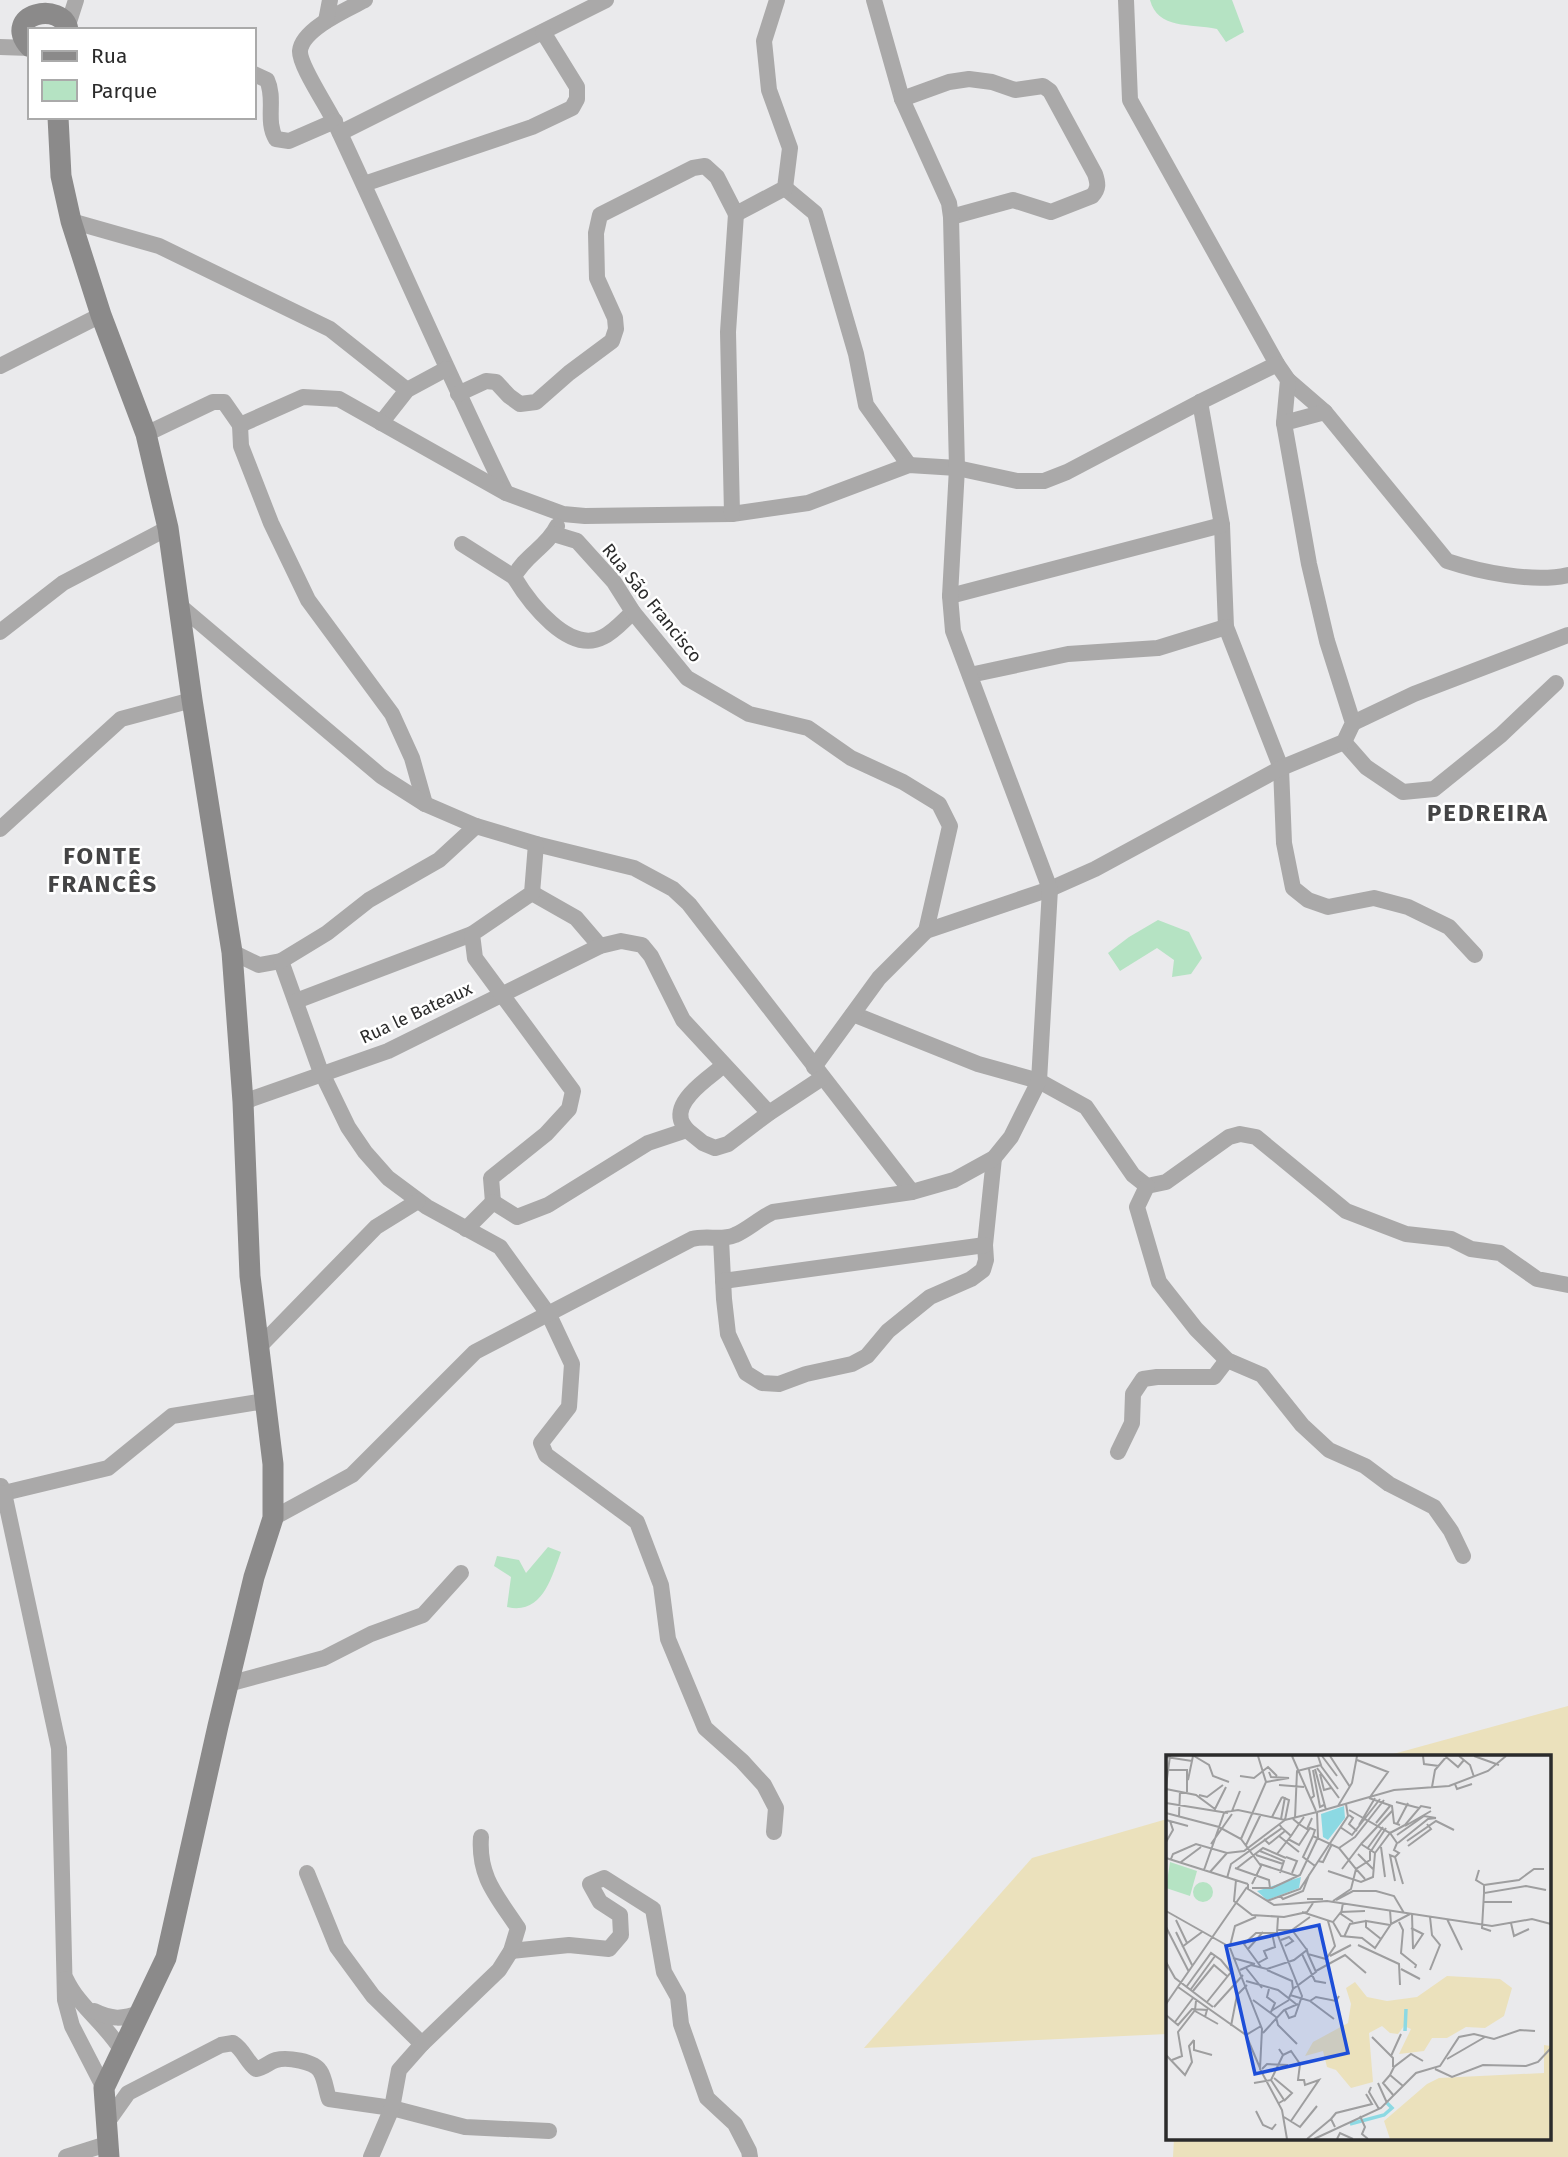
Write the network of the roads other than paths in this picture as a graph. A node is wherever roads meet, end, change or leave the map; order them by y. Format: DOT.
graph roads {
  1 [pos="76,0"];
  2 [pos="330,0"];
  3 [pos="365,0"];
  4 [pos="606,0"];
  5 [pos="776,0"];
  6 [pos="874,0"];
  7 [pos="1126,0"];
  8 [pos="33,8"];
  9 [pos="326,21"];
  10 [pos="68,27"];
  11 [pos="543,32"];
  12 [pos="0,40"];
  13 [pos="28,45"];
  14 [pos="0,47"];
  15 [pos="28,48"];
  16 [pos="256,75"];
  17 [pos="902,99"];
  18 [pos="58,119"];
  19 [pos="337,127"];
  20 [pos="364,184"];
  21 [pos="785,188"];
  22 [pos="736,214"];
  23 [pos="951,217"];
  24 [pos="71,221"];
  25 [pos="101,315"];
  26 [pos="1277,364"];
  27 [pos="0,366"];
  28 [pos="446,369"];
  29 [pos="1288,380"];
  30 [pos="407,390"];
  31 [pos="458,394"];
  32 [pos="1200,401"];
  33 [pos="1325,412"];
  34 [pos="381,423"];
  35 [pos="1284,423"];
  36 [pos="240,425"];
  37 [pos="146,434"];
  38 [pos="909,465"];
  39 [pos="957,468"];
  40 [pos="506,493"];
  41 [pos="563,513"];
  42 [pos="732,514"];
  43 [pos="1222,524"];
  44 [pos="168,528"];
  45 [pos="554,534"];
  46 [pos="462,544"];
  47 [pos="1568,575"];
  48 [pos="514,577"];
  49 [pos="950,597"];
  50 [pos="179,605"];
  51 [pos="633,612"];
  52 [pos="1226,627"];
  53 [pos="0,632"];
  54 [pos="1568,635"];
  55 [pos="970,676"];
  56 [pos="1556,683"];
  57 [pos="192,700"];
  58 [pos="1353,723"];
  59 [pos="1344,742"];
  60 [pos="1281,768"];
  61 [pos="425,804"];
  62 [pos="476,826"];
  63 [pos="0,829"];
  64 [pos="536,844"];
  65 [pos="1050,888"];
  66 [pos="532,893"];
  67 [pos="926,931"];
  68 [pos="472,933"];
  69 [pos="600,946"];
  70 [pos="232,952"];
  71 [pos="1475,956"];
  72 [pos="281,961"];
  73 [pos="502,994"];
  74 [pos="296,1002"];
  75 [pos="853,1014"];
  76 [pos="724,1065"];
  77 [pos="818,1072"];
  78 [pos="322,1074"];
  79 [pos="1039,1081"];
  80 [pos="243,1102"];
  81 [pos="769,1113"];
  82 [pos="687,1130"];
  83 [pos="994,1158"];
  84 [pos="1147,1186"];
  85 [pos="912,1192"];
  86 [pos="418,1201"];
  87 [pos="493,1202"];
  88 [pos="466,1229"];
  89 [pos="721,1239"];
  90 [pos="985,1245"];
  91 [pos="723,1281"];
  92 [pos="1568,1285"];
  93 [pos="548,1315"];
  94 [pos="258,1348"];
  95 [pos="1227,1360"];
  96 [pos="265,1401"];
  97 [pos="1118,1452"];
  98 [pos="2,1489"];
  99 [pos="272,1518"];
  100 [pos="1463,1556"];
  101 [pos="461,1573"];
  102 [pos="228,1684"];
  103 [pos="774,1832"];
  104 [pos="481,1837"];
  105 [pos="307,1872"];
  106 [pos="511,1951"];
  107 [pos="63,1970"];
  108 [pos="82,2005"];
  109 [pos="141,2013"];
  110 [pos="422,2044"];
  111 [pos="122,2051"];
  112 [pos="104,2088"];
  113 [pos="392,2108"];
  114 [pos="550,2132"];
  115 [pos="107,2142"];
  116 [pos="66,2157"];
  117 [pos="372,2157"];
  118 [pos="750,2157"];
  1 -- 10 [label="street"];
  2 -- 9 [label="street"];
  3 -- 9 [label="street"];
  4 -- 11 [label="street"];
  5 -- 21 [label="street"];
  6 -- 17 [label="street"];
  7 -- 26 [label="street"];
  8 -- 10 [label="street"];
  8 -- 12 [label="street"];
  8 -- 13 [label="street"];
  9 -- 19 [label="street"];
  11 -- 19 [label="street"];
  11 -- 20 [label="street"];
  14 -- 15 [label="street"];
  16 -- 19 [label="street"];
  17 -- 23 [label="street"];
  17 -- 23 [label="street"];
  18 -- 24 [label="street"];
  19 -- 20 [label="street"];
  20 -- 28 [label="street"];
  21 -- 22 [label="street"];
  21 -- 38 [label="street"];
  22 -- 31 [label="street"];
  22 -- 42 [label="street"];
  23 -- 39 [label="street"];
  24 -- 25 [label="street"];
  24 -- 30 [label="street"];
  25 -- 27 [label="street"];
  25 -- 37 [label="street"];
  26 -- 29 [label="street"];
  26 -- 32 [label="street"];
  28 -- 30 [label="street"];
  28 -- 31 [label="street"];
  29 -- 33 [label="street"];
  29 -- 35 [label="street"];
  30 -- 34 [label="street"];
  31 -- 40 [label="street"];
  32 -- 39 [label="street"];
  32 -- 43 [label="street"];
  33 -- 35 [label="street"];
  33 -- 47 [label="street"];
  34 -- 36 [label="street"];
  34 -- 40 [label="street"];
  35 -- 58 [label="street"];
  36 -- 37 [label="street"];
  36 -- 61 [label="street"];
  37 -- 44 [label="street"];
  38 -- 39 [label="street"];
  38 -- 42 [label="street"];
  39 -- 49 [label="street"];
  40 -- 41 [label="street"];
  41 -- 42 [label="street"];
  41 -- 45 [label="street"];
  43 -- 49 [label="street"];
  43 -- 52 [label="street"];
  44 -- 50 [label="street"];
  44 -- 53 [label="street"];
  45 -- 48 [label="street"];
  45 -- 51 [label="street, Rua São Francisco"];
  46 -- 48 [label="street"];
  48 -- 51 [label="street"];
  49 -- 55 [label="street"];
  50 -- 57 [label="street"];
  50 -- 61 [label="street"];
  51 -- 67 [label="street, Rua São Francisco"];
  52 -- 55 [label="street"];
  52 -- 60 [label="street"];
  54 -- 58 [label="street"];
  55 -- 65 [label="street"];
  56 -- 59 [label="street"];
  57 -- 63 [label="street"];
  57 -- 70 [label="street"];
  58 -- 59 [label="street"];
  59 -- 60 [label="street"];
  60 -- 65 [label="street"];
  60 -- 71 [label="street"];
  61 -- 62 [label="street"];
  62 -- 64 [label="street"];
  62 -- 72 [label="street"];
  64 -- 66 [label="street"];
  64 -- 77 [label="street"];
  65 -- 67 [label="street"];
  65 -- 79 [label="street"];
  66 -- 68 [label="street"];
  66 -- 69 [label="street"];
  67 -- 75 [label="street"];
  68 -- 73 [label="street"];
  68 -- 74 [label="street"];
  69 -- 73 [label="street, Rua le Bateaux"];
  69 -- 76 [label="street"];
  70 -- 72 [label="street"];
  70 -- 80 [label="street"];
  72 -- 74 [label="street"];
  73 -- 78 [label="street, Rua le Bateaux"];
  73 -- 87 [label="street"];
  74 -- 78 [label="street"];
  75 -- 77 [label="street"];
  75 -- 79 [label="street"];
  76 -- 81 [label="street"];
  76 -- 82 [label="street"];
  77 -- 81 [label="street"];
  77 -- 85 [label="street"];
  78 -- 80 [label="street, Rua le Bateaux"];
  78 -- 86 [label="street"];
  79 -- 83 [label="street"];
  79 -- 84 [label="street"];
  80 -- 94 [label="street"];
  81 -- 82 [label="street"];
  82 -- 87 [label="street"];
  83 -- 85 [label="street"];
  83 -- 90 [label="street"];
  84 -- 92 [label="street"];
  84 -- 95 [label="street"];
  85 -- 89 [label="street"];
  86 -- 88 [label="street"];
  86 -- 94 [label="street"];
  87 -- 88 [label="street"];
  88 -- 93 [label="street"];
  89 -- 91 [label="street"];
  89 -- 93 [label="street"];
  90 -- 91 [label="street"];
  90 -- 91 [label="street"];
  93 -- 99 [label="street"];
  93 -- 103 [label="street"];
  94 -- 96 [label="street"];
  95 -- 97 [label="street"];
  95 -- 100 [label="street"];
  96 -- 98 [label="street"];
  96 -- 99 [label="street"];
  98 -- 107 [label="street"];
  99 -- 102 [label="street"];
  101 -- 102 [label="street"];
  102 -- 109 [label="street"];
  104 -- 106 [label="street"];
  105 -- 110 [label="street"];
  106 -- 110 [label="street"];
  106 -- 118 [label="street"];
  107 -- 108 [label="street"];
  107 -- 112 [label="street"];
  108 -- 109 [label="street"];
  108 -- 111 [label="street"];
  109 -- 111 [label="street"];
  110 -- 113 [label="street"];
  111 -- 112 [label="street"];
  112 -- 115 [label="street"];
  113 -- 114 [label="street"];
  113 -- 115 [label="street"];
  113 -- 117 [label="street"];
  115 -- 116 [label="street"];
}
